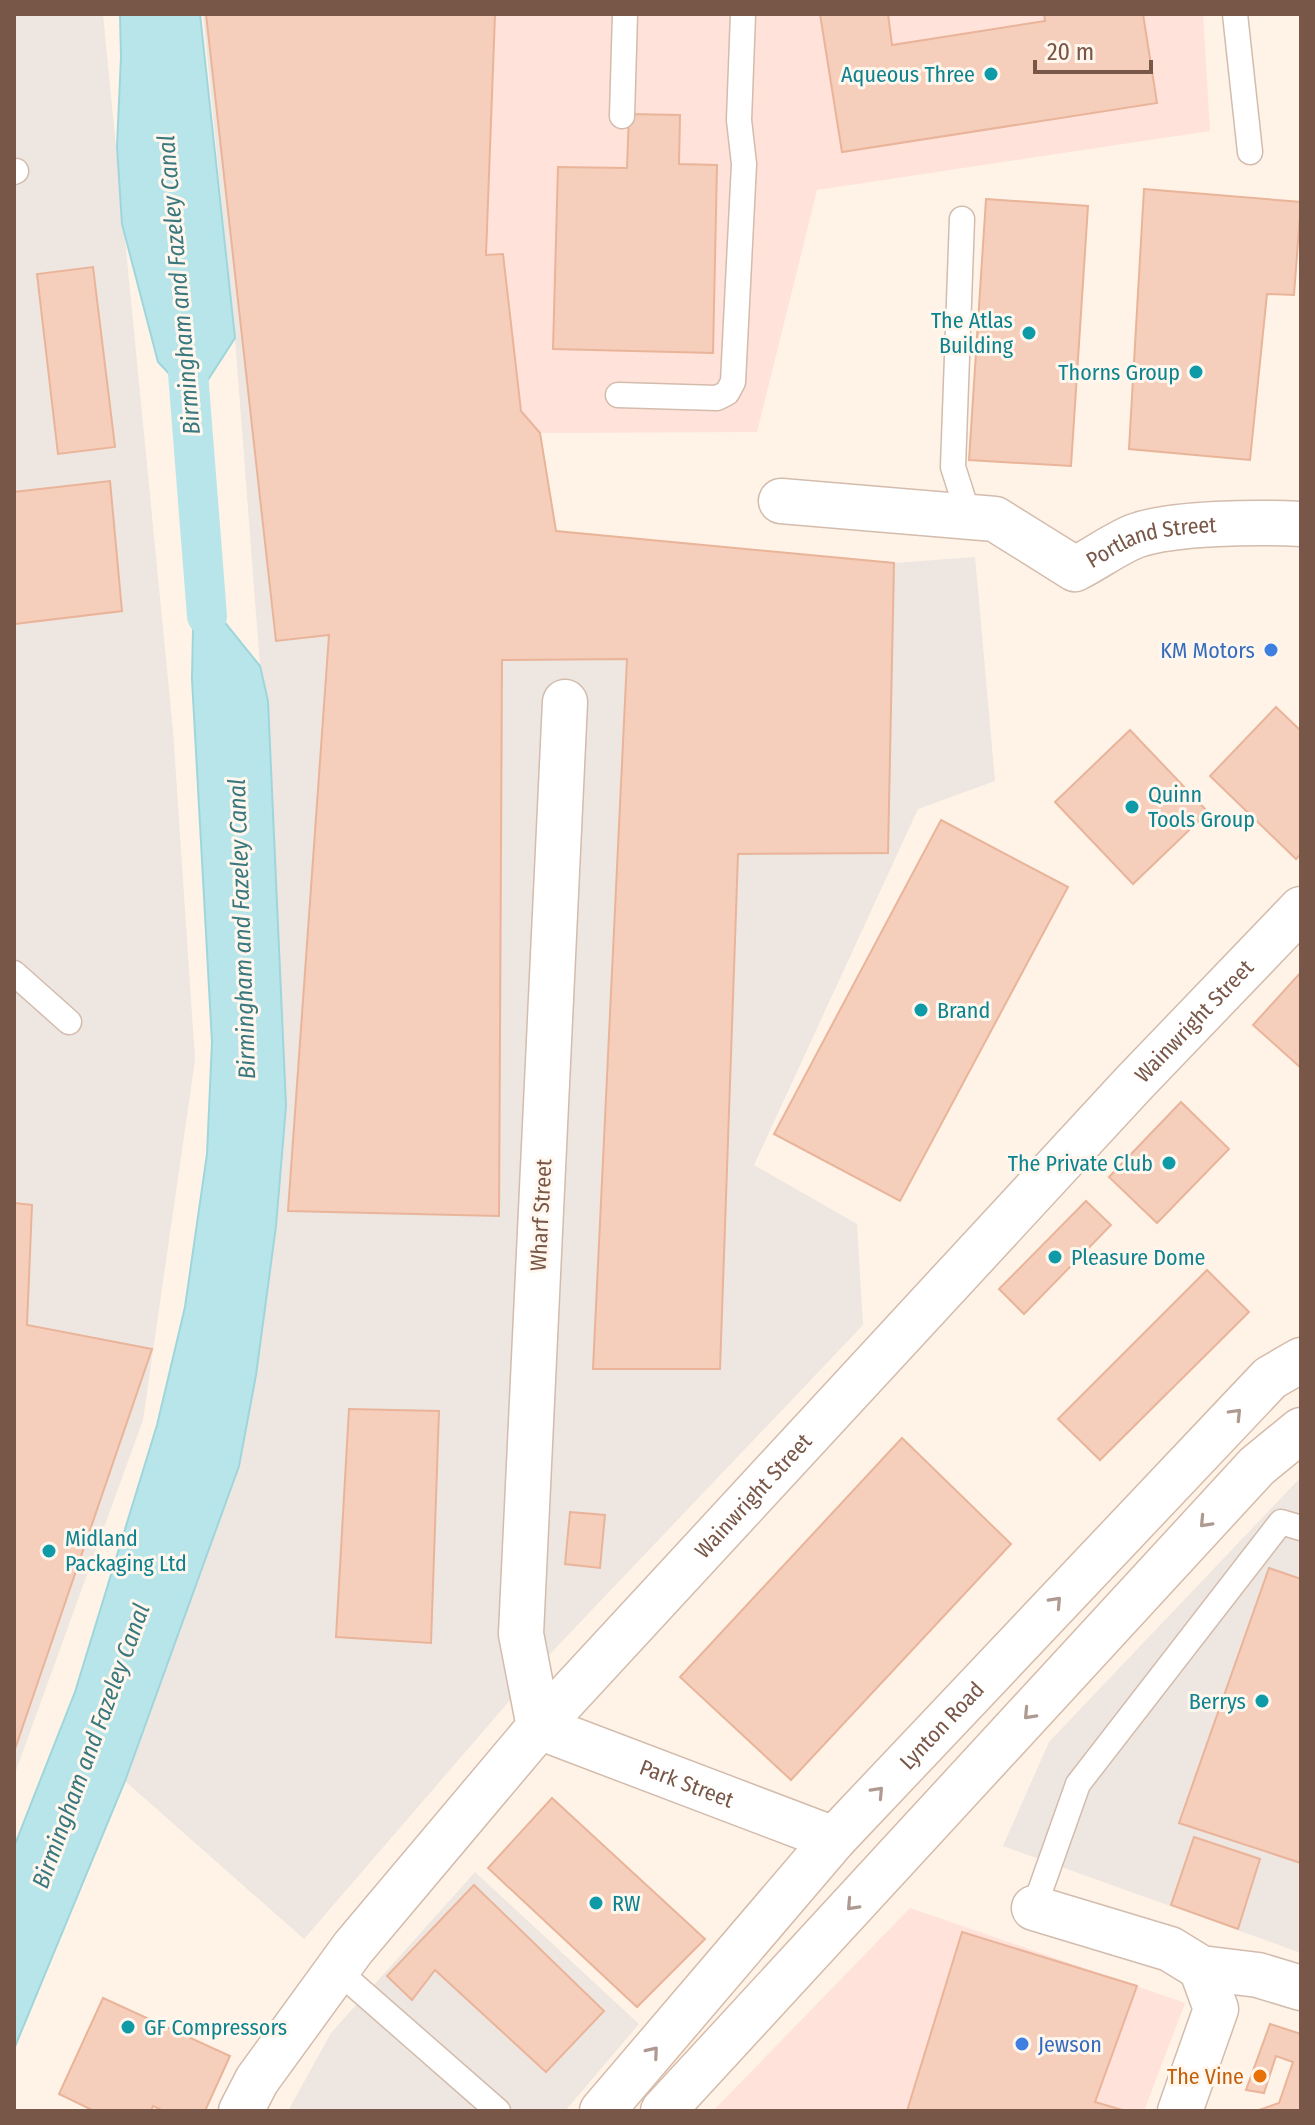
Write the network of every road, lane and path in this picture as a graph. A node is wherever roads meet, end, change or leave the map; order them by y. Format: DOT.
graph roads {
  1 [pos="625,14"];
  2 [pos="743,14"];
  3 [pos="1235,14"];
  4 [pos="622,116"];
  5 [pos="1250,152"];
  6 [pos="962,219"];
  7 [pos="618,395"];
  8 [pos="781,501"];
  9 [pos="969,517"];
  10 [pos="1301,524"];
  11 [pos="565,702"];
  12 [pos="1301,909"];
  13 [pos="14,973"];
  14 [pos="69,1022"];
  15 [pos="1301,1360"];
  16 [pos="1301,1430"];
  17 [pos="1301,1528"];
  18 [pos="539,1727"];
  19 [pos="834,1839"];
  20 [pos="1034,1908"];
  21 [pos="1201,1968"];
  22 [pos="337,1970"];
  23 [pos="1301,1988"];
  24 [pos="241,2111"];
  25 [pos="498,2111"];
  26 [pos="602,2111"];
  27 [pos="663,2111"];
  28 [pos="1180,2111"];
  1 -- 4 [label="lane"];
  2 -- 7 [label="lane"];
  3 -- 5 [label="lane"];
  6 -- 9 [label="lane"];
  8 -- 9 [label="street, Portland Street"];
  9 -- 10 [label="street, Portland Street"];
  11 -- 18 [label="street, Wharf Street"];
  12 -- 18 [label="street, Wainwright Street"];
  13 -- 14 [label="lane"];
  19 -- 15 [label="street, Lynton Road, one-way"];
  16 -- 27 [label="street, one-way"];
  17 -- 20 [label="lane"];
  18 -- 19 [label="street, Park Street"];
  18 -- 22 [label="street, Wainwright Street"];
  26 -- 19 [label="street, Lynton Road, one-way"];
  20 -- 21 [label="street"];
  21 -- 23 [label="street"];
  21 -- 28 [label="street"];
  22 -- 24 [label="street, Wainwright Street"];
  22 -- 25 [label="lane"];
}
